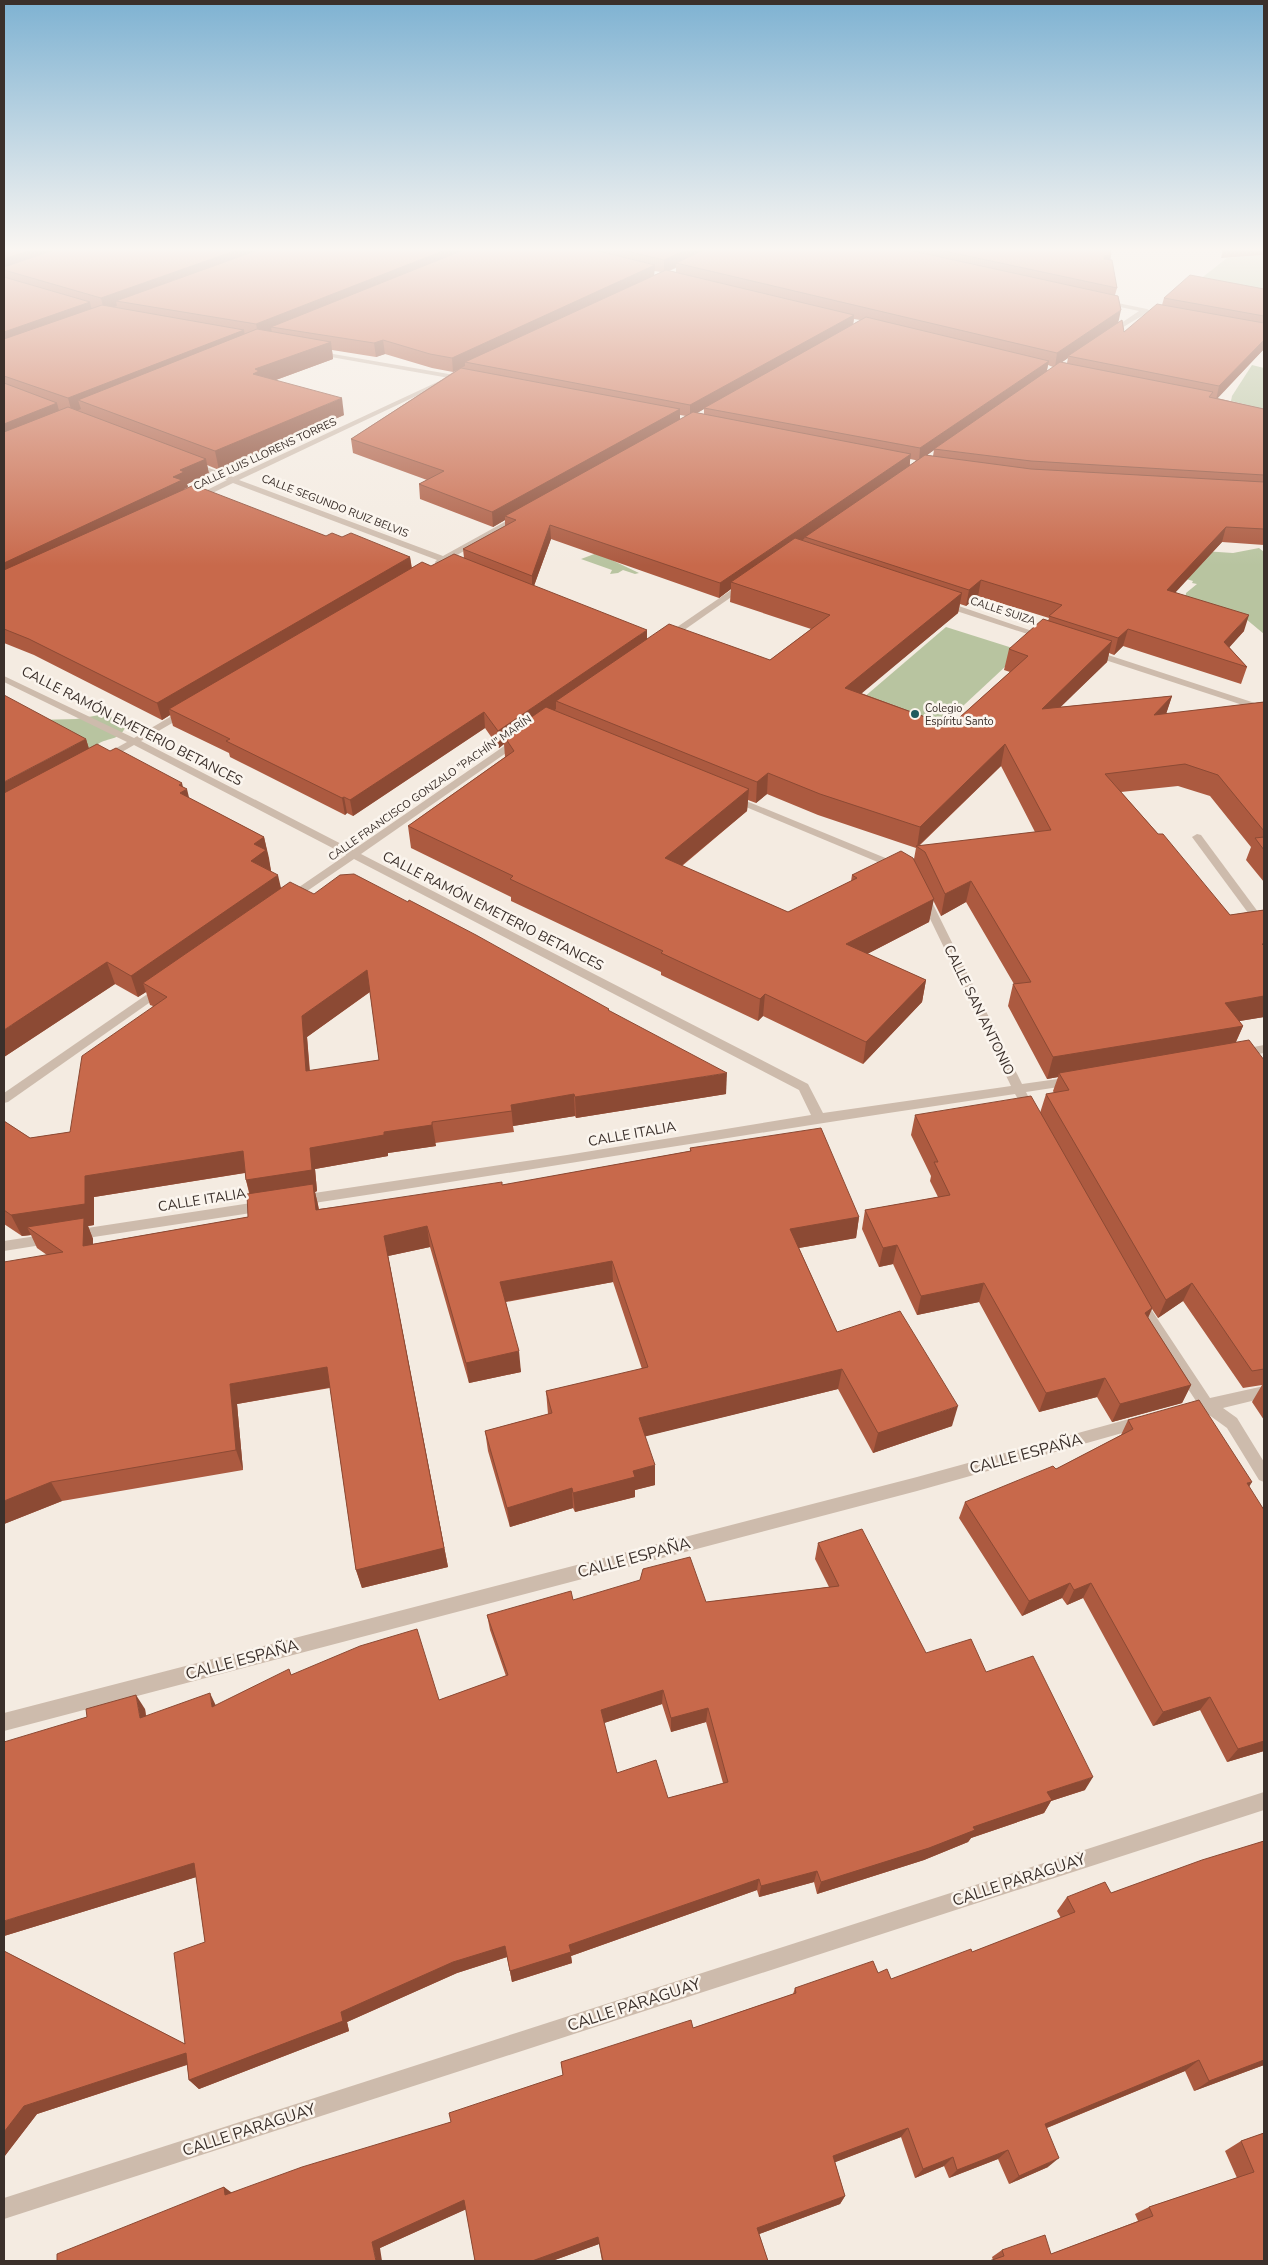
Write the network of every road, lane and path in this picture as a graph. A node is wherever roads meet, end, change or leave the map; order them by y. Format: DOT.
graph roads {
  1 [pos="329,355"];
  2 [pos="463,372"];
  3 [pos="454,376"];
  4 [pos="473,380"];
  5 [pos="188,463"];
  6 [pos="234,480"];
  7 [pos="189,501"];
  8 [pos="529,512"];
  9 [pos="444,560"];
  10 [pos="453,563"];
  11 [pos="435,565"];
  12 [pos="753,579"];
  13 [pos="933,600"];
  14 [pos="1056,640"];
  15 [pos="656,645"];
  16 [pos="1084,650"];
  17 [pos="4,679"];
  18 [pos="195,706"];
  19 [pos="1264,709"];
  20 [pos="530,733"];
  21 [pos="135,742"];
  22 [pos="100,761"];
  23 [pos="721,794"];
  24 [pos="1197,837"];
  25 [pos="353,855"];
  26 [pos="905,870"];
  27 [pos="919,886"];
  28 [pos="279,906"];
  29 [pos="1264,927"];
  30 [pos="174,980"];
  31 [pos="1264,1049"];
  32 [pos="1225,1056"];
  33 [pos="1088,1079"];
  34 [pos="1019,1090"];
  35 [pos="4,1100"];
  36 [pos="1028,1107"];
  37 [pos="819,1118"];
  38 [pos="4,1246"];
  39 [pos="1134,1293"];
  40 [pos="1264,1392"];
  41 [pos="1206,1404"];
  42 [pos="1264,1475"];
  43 [pos="4,1722"];
  44 [pos="1264,1801"];
  45 [pos="4,2209"];
  1 -- 3 [label="street"];
  2 -- 3 [label="street, CALLE LUIS LLORENS TORRES"];
  3 -- 4 [label="street"];
  3 -- 6 [label="street, CALLE LUIS LLORENS TORRES"];
  5 -- 6 [label="street, CALLE SEGUNDO RUIZ BELVIS"];
  6 -- 7 [label="street, CALLE LUIS LLORENS TORRES"];
  6 -- 9 [label="street, CALLE SEGUNDO RUIZ BELVIS"];
  8 -- 9 [label="street"];
  9 -- 10 [label="street, CALLE SEGUNDO RUIZ BELVIS"];
  9 -- 11 [label="street"];
  12 -- 15 [label="street"];
  13 -- 14 [label="street, CALLE SUIZA"];
  16 -- 19 [label="street"];
  17 -- 21 [label="street, CALLE RAMÓN EMETERIO BETANCES"];
  18 -- 21 [label="street"];
  20 -- 25 [label="street, CALLE FRANCISCO GONZALO \"PACHÍN\" MARÍN"];
  21 -- 22 [label="street"];
  21 -- 25 [label="street, CALLE RAMÓN EMETERIO BETANCES"];
  23 -- 26 [label="street"];
  24 -- 29 [label="street"];
  25 -- 28 [label="street, CALLE FRANCISCO GONZALO \"PACHÍN\" MARÍN"];
  25 -- 37 [label="street, CALLE RAMÓN EMETERIO BETANCES"];
  27 -- 34 [label="street, CALLE SAN ANTONIO"];
  30 -- 35 [label="street"];
  31 -- 32 [label="street"];
  33 -- 34 [label="street, CALLE ITALIA"];
  34 -- 36 [label="street, CALLE SAN ANTONIO"];
  34 -- 37 [label="street, CALLE ITALIA"];
  37 -- 38 [label="street, CALLE ITALIA"];
  39 -- 41 [label="street"];
  40 -- 41 [label="street, CALLE ESPAÑA"];
  41 -- 42 [label="street"];
  41 -- 43 [label="street, CALLE ESPAÑA"];
  44 -- 45 [label="street, CALLE PARAGUAY"];
}
